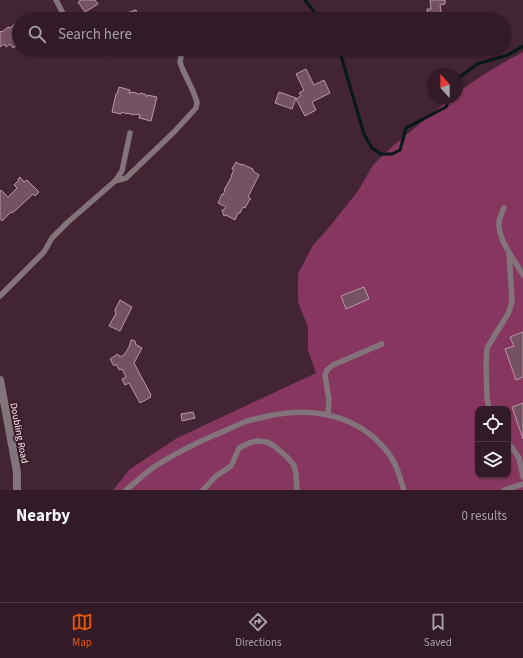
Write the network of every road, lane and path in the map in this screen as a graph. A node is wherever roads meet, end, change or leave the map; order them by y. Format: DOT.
graph roads {
  1 [pos="56,0"];
  2 [pos="62,12"];
  3 [pos="181,56"];
  4 [pos="130,132"];
  5 [pos="115,181"];
  6 [pos="504,208"];
  7 [pos="509,252"];
  8 [pos="523,274"];
  9 [pos="0,296"];
  10 [pos="382,344"];
  11 [pos="0,380"];
  12 [pos="488,406"];
  13 [pos="328,414"];
  14 [pos="511,447"];
  15 [pos="523,477"];
  16 [pos="523,484"];
  17 [pos="17,490"];
  18 [pos="126,490"];
  19 [pos="203,490"];
  20 [pos="297,490"];
  21 [pos="404,490"];
  22 [pos="504,490"];
  1 -- 2 [label="lane"];
  3 -- 5 [label="lane"];
  4 -- 5 [label="lane"];
  5 -- 9 [label="lane"];
  6 -- 7 [label="lane"];
  7 -- 8 [label="lane"];
  7 -- 12 [label="lane"];
  10 -- 13 [label="lane"];
  11 -- 17 [label="street, Doubling Road"];
  13 -- 18 [label="lane"];
  13 -- 21 [label="lane"];
  14 -- 15 [label="lane"];
  16 -- 22 [label="lane"];
  19 -- 20 [label="lane"];
}
